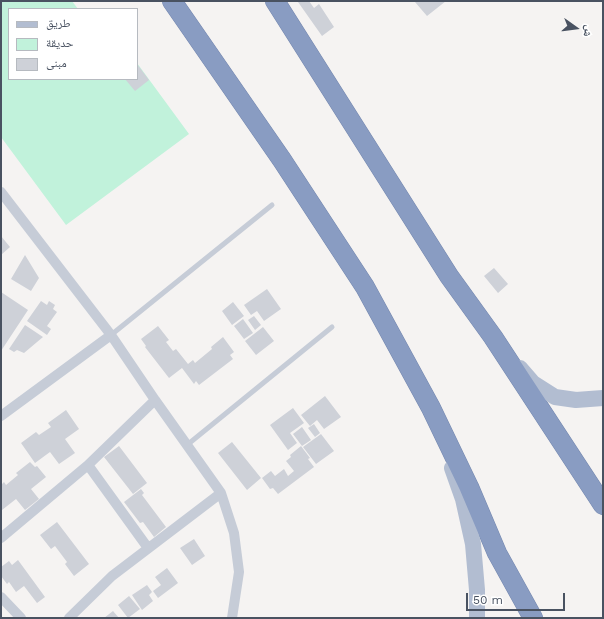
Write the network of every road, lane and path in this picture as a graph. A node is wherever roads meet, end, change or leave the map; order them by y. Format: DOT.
graph roads {
  1 [pos="172,1"];
  2 [pos="275,1"];
  3 [pos="2,194"];
  4 [pos="272,206"];
  5 [pos="332,327"];
  6 [pos="111,335"];
  7 [pos="493,337"];
  8 [pos="603,398"];
  9 [pos="155,400"];
  10 [pos="431,408"];
  11 [pos="1,416"];
  12 [pos="187,445"];
  13 [pos="88,465"];
  14 [pos="221,493"];
  15 [pos="603,505"];
  16 [pos="1,538"];
  17 [pos="148,548"];
  18 [pos="1,597"];
  19 [pos="21,618"];
  20 [pos="69,618"];
  21 [pos="232,618"];
  22 [pos="477,618"];
  23 [pos="533,618"];
  1 -- 10 [label="highway"];
  2 -- 7 [label="highway"];
  3 -- 6 [label="street"];
  4 -- 6 [label="lane"];
  5 -- 12 [label="lane"];
  6 -- 9 [label="street"];
  6 -- 11 [label="street"];
  7 -- 8 [label="main road"];
  7 -- 15 [label="highway"];
  9 -- 12 [label="street"];
  9 -- 13 [label="street"];
  10 -- 22 [label="main road"];
  10 -- 23 [label="highway"];
  12 -- 14 [label="street"];
  13 -- 16 [label="street"];
  13 -- 17 [label="street"];
  14 -- 17 [label="street"];
  14 -- 21 [label="street"];
  17 -- 20 [label="street"];
  18 -- 19 [label="street"];
}
